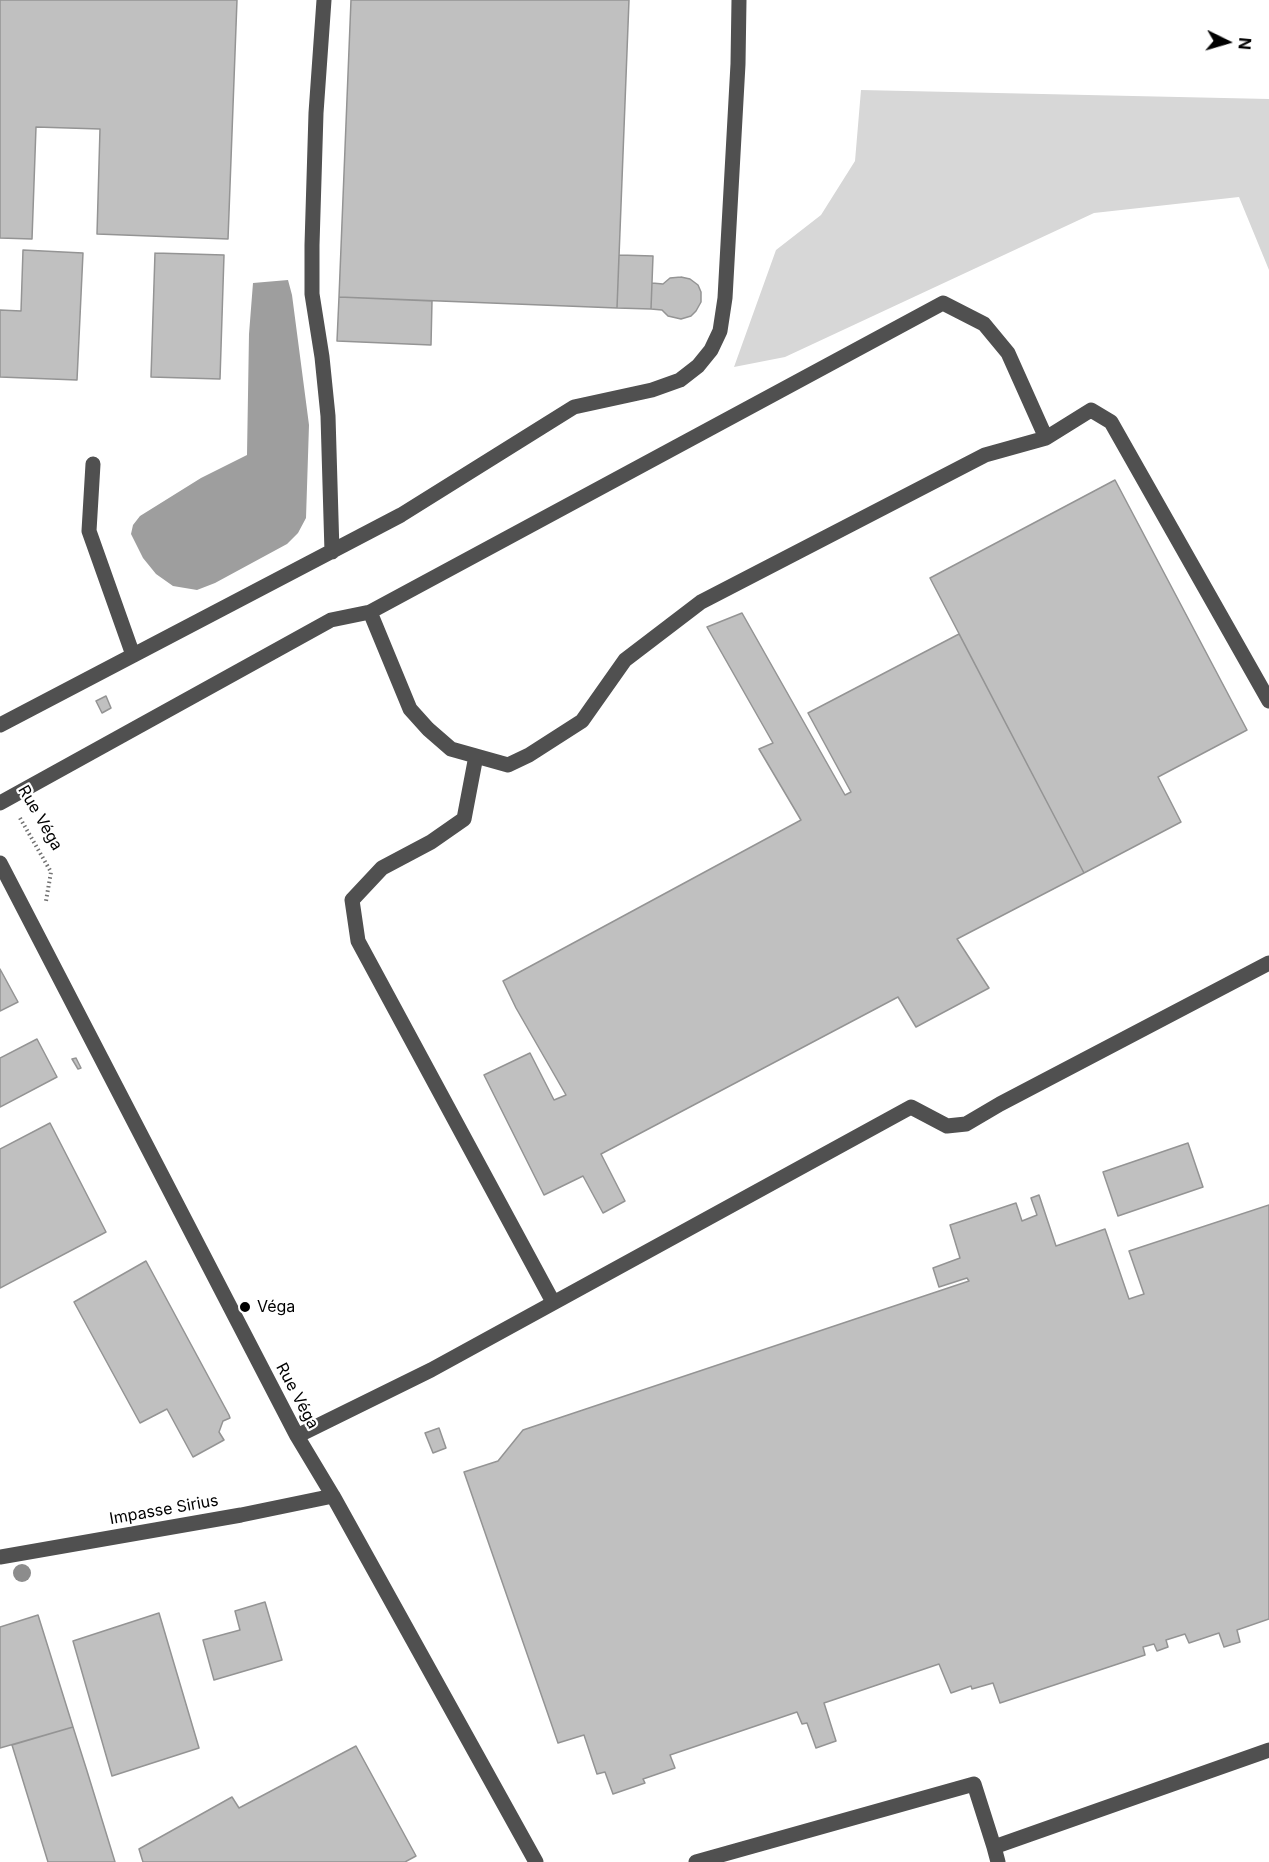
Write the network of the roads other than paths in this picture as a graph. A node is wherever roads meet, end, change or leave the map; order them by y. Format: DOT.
graph roads {
  1 [pos="324,0"];
  2 [pos="739,0"];
  3 [pos="1047,438"];
  4 [pos="93,464"];
  5 [pos="332,552"];
  6 [pos="370,612"];
  7 [pos="133,655"];
  8 [pos="1269,701"];
  9 [pos="0,724"];
  10 [pos="476,756"];
  11 [pos="4,801"];
  12 [pos="0,863"];
  13 [pos="1269,963"];
  14 [pos="553,1302"];
  15 [pos="297,1436"];
  16 [pos="333,1496"];
  17 [pos="0,1557"];
  18 [pos="1269,1750"];
  19 [pos="996,1855"];
  20 [pos="536,1862"];
  21 [pos="696,1862"];
  1 -- 5 [label="street"];
  2 -- 5 [label="street"];
  3 -- 6 [label="street"];
  3 -- 8 [label="street"];
  3 -- 10 [label="street"];
  4 -- 7 [label="street"];
  5 -- 7 [label="street"];
  6 -- 10 [label="street"];
  6 -- 11 [label="street"];
  7 -- 9 [label="street"];
  10 -- 14 [label="street"];
  12 -- 15 [label="street, Rue Véga"];
  13 -- 14 [label="street"];
  14 -- 15 [label="street"];
  15 -- 16 [label="street, Rue Véga"];
  16 -- 17 [label="street, Impasse Sirius"];
  16 -- 20 [label="street, Rue Véga"];
  18 -- 19 [label="street"];
  19 -- 21 [label="street"];
}
